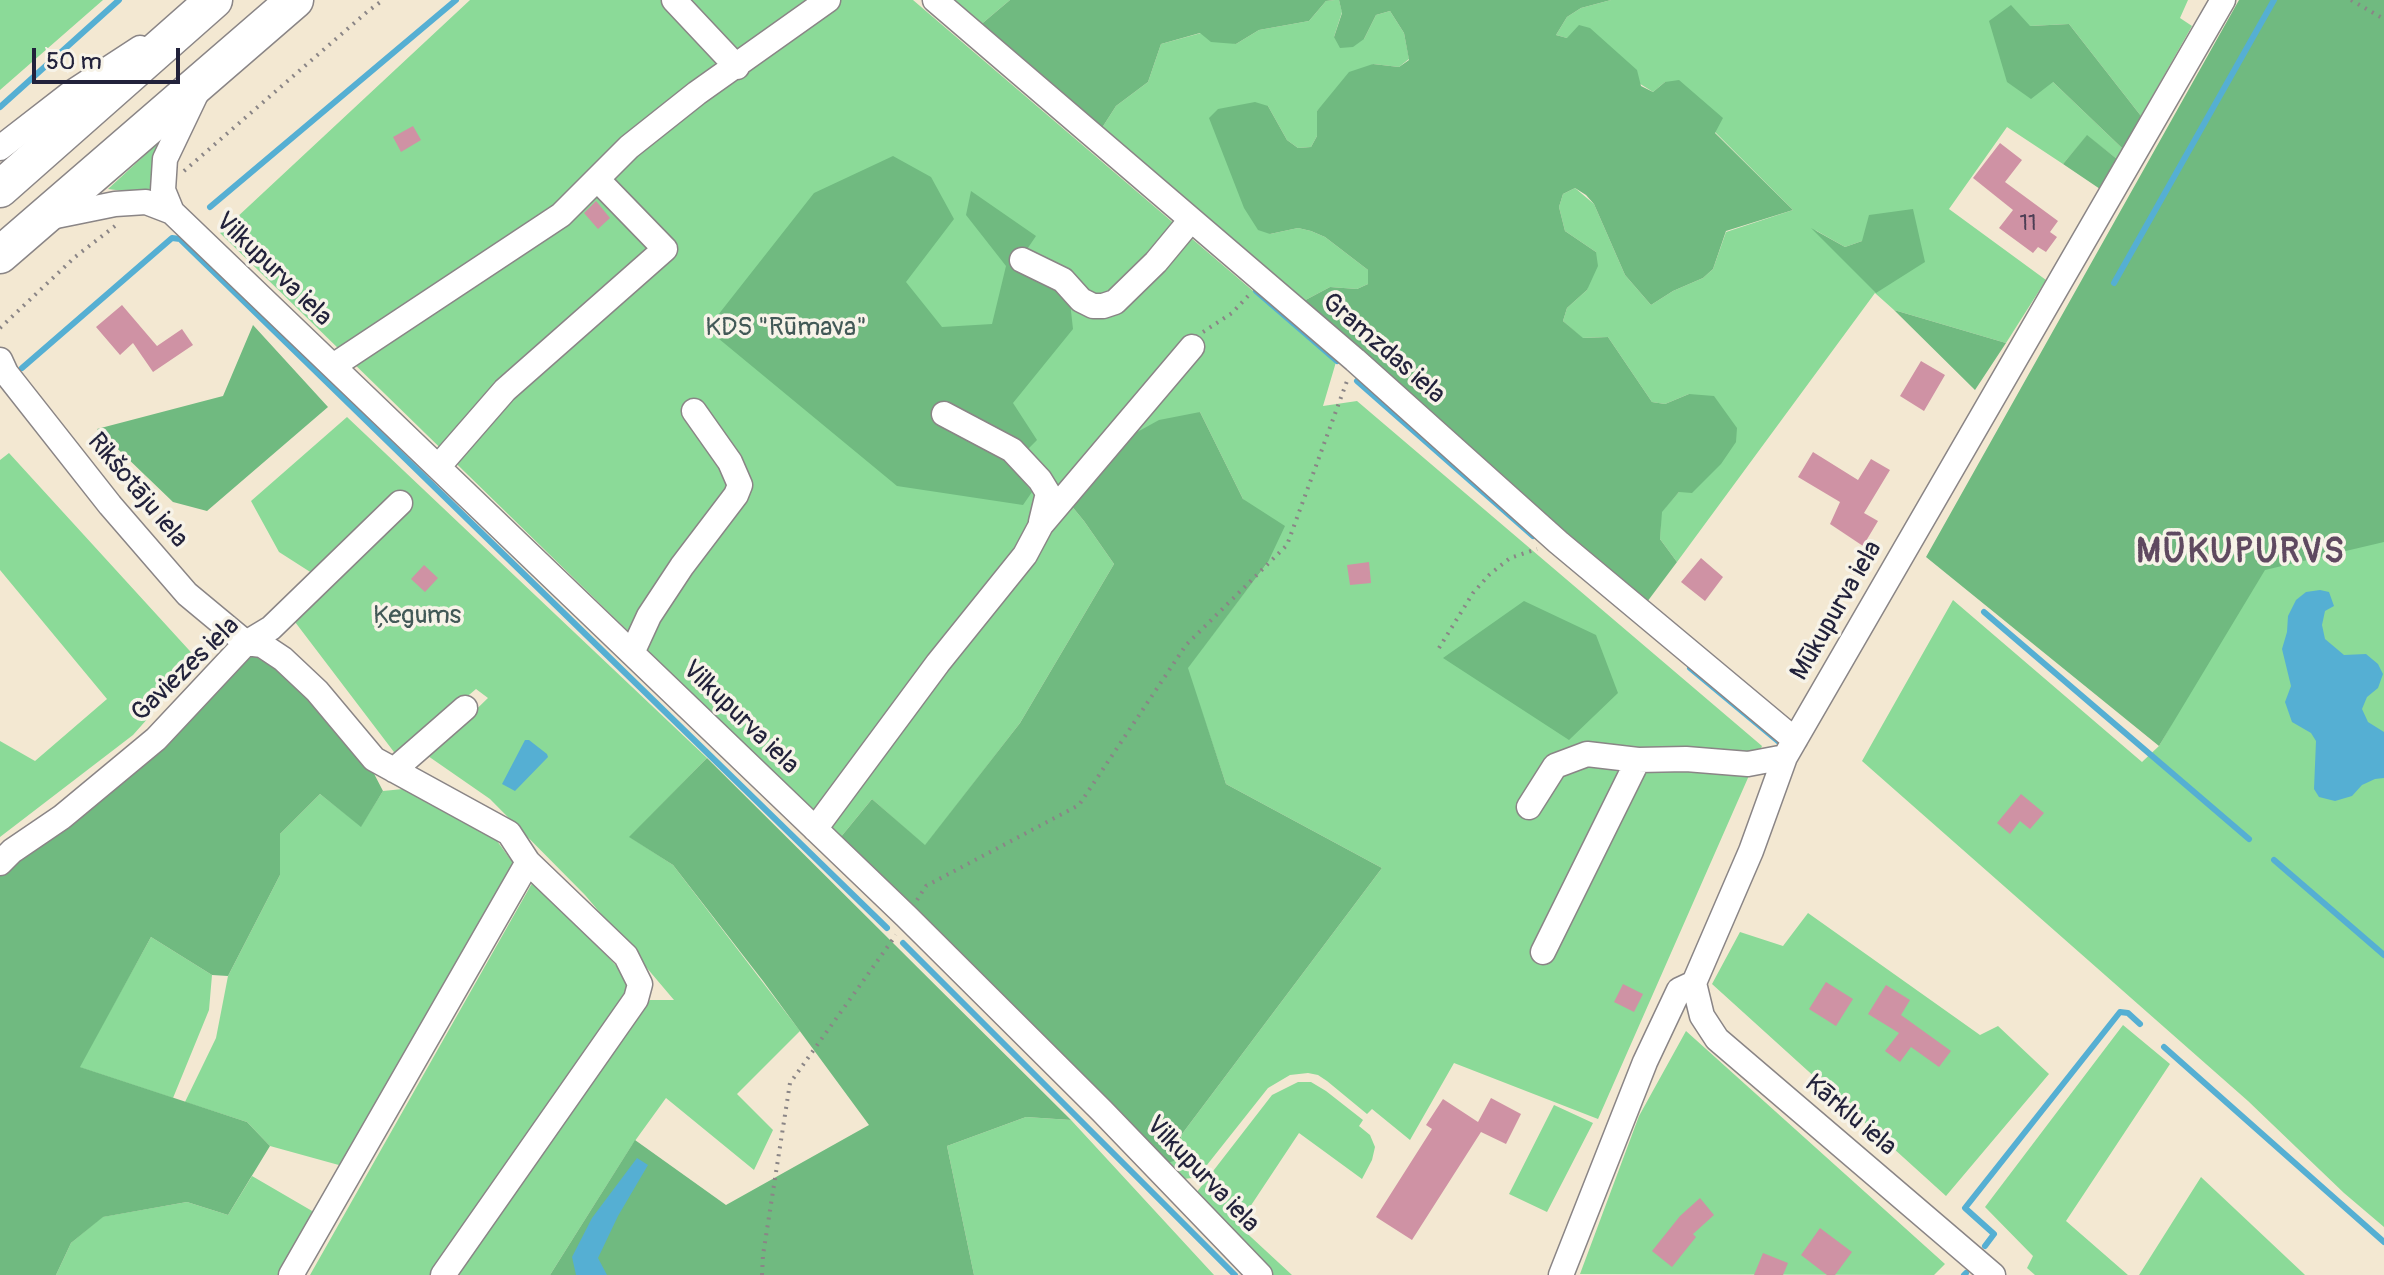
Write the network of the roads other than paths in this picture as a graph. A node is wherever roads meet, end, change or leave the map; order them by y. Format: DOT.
graph roads {
  1 [pos="295,0"];
  2 [pos="674,0"];
  3 [pos="828,0"];
  4 [pos="935,0"];
  5 [pos="2223,0"];
  6 [pos="207,6"];
  7 [pos="737,67"];
  8 [pos="205,76"];
  9 [pos="0,148"];
  10 [pos="597,179"];
  11 [pos="0,189"];
  12 [pos="160,201"];
  13 [pos="42,219"];
  14 [pos="1190,221"];
  15 [pos="0,255"];
  16 [pos="1022,260"];
  17 [pos="1192,347"];
  18 [pos="0,360"];
  19 [pos="333,366"];
  20 [pos="694,411"];
  21 [pos="944,414"];
  22 [pos="438,467"];
  23 [pos="400,503"];
  24 [pos="1041,525"];
  25 [pos="246,643"];
  26 [pos="632,653"];
  27 [pos="465,708"];
  28 [pos="1790,748"];
  29 [pos="1638,760"];
  30 [pos="394,770"];
  31 [pos="1529,807"];
  32 [pos="815,829"];
  33 [pos="528,862"];
  34 [pos="0,863"];
  35 [pos="1543,952"];
  36 [pos="1694,983"];
  37 [pos="291,1275"];
  38 [pos="443,1275"];
  39 [pos="1260,1275"];
  40 [pos="1561,1275"];
  41 [pos="1993,1275"];
  1 -- 8 [label="highway"];
  2 -- 7 [label="street"];
  3 -- 7 [label="street"];
  4 -- 14 [label="street, Gramzdas iela"];
  5 -- 28 [label="street, Mūkupurva iela"];
  6 -- 9 [label="street"];
  6 -- 11 [label="highway"];
  7 -- 10 [label="street"];
  8 -- 12 [label="street"];
  8 -- 13 [label="highway"];
  10 -- 19 [label="street"];
  10 -- 22 [label="street"];
  12 -- 13 [label="street"];
  12 -- 19 [label="street, Vilkupurva iela"];
  13 -- 15 [label="highway"];
  14 -- 16 [label="street"];
  14 -- 28 [label="street, Gramzdas iela"];
  17 -- 24 [label="street"];
  18 -- 25 [label="street, Rikšotāju iela"];
  19 -- 22 [label="street, Vilkupurva iela"];
  20 -- 26 [label="street"];
  21 -- 24 [label="street"];
  22 -- 26 [label="street, Vilkupurva iela"];
  23 -- 25 [label="street, Gaviezes iela"];
  24 -- 32 [label="street"];
  25 -- 30 [label="street, Rikšotāju iela"];
  25 -- 34 [label="street, Gaviezes iela"];
  26 -- 32 [label="street, Vilkupurva iela"];
  27 -- 30 [label="street"];
  28 -- 29 [label="street"];
  28 -- 36 [label="street, Mūkupurva iela"];
  29 -- 31 [label="street"];
  29 -- 35 [label="street"];
  30 -- 33 [label="street, Rikšotāju iela"];
  32 -- 39 [label="street, Vilkupurva iela"];
  33 -- 37 [label="street"];
  33 -- 38 [label="street, Rikšotāju iela"];
  36 -- 40 [label="street, Mūkupurva iela"];
  36 -- 41 [label="street, Kārklu iela"];
}
